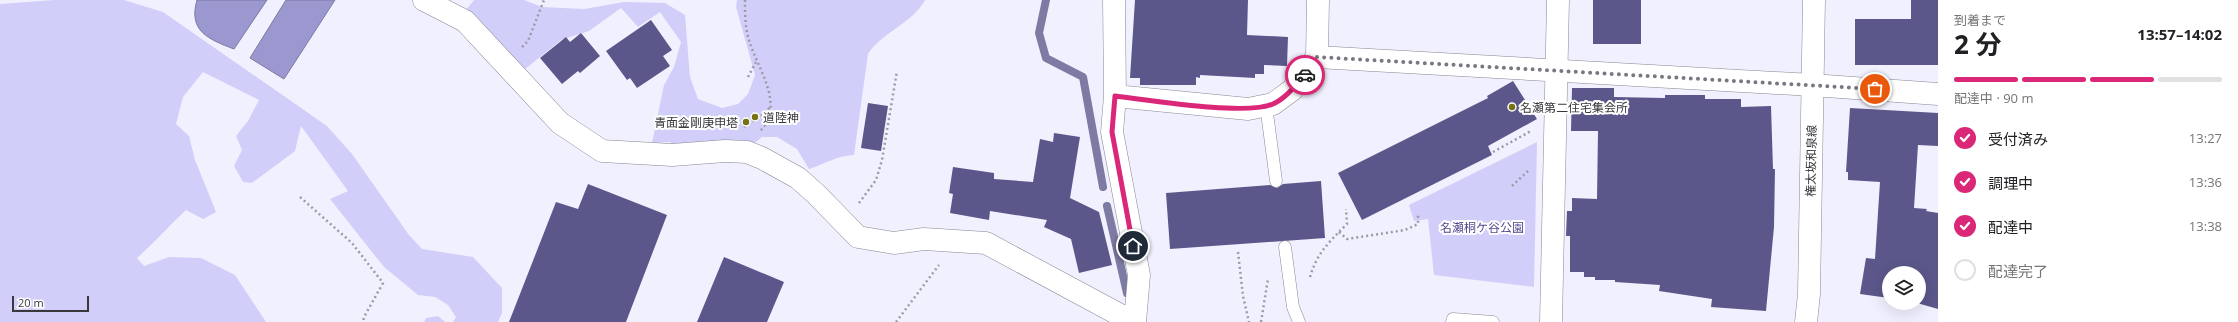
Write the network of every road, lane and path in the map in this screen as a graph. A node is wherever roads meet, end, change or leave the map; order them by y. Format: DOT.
graph roads {
  1 [pos="424,0"];
  2 [pos="544,0"];
  3 [pos="745,0"];
  4 [pos="1114,0"];
  5 [pos="1318,0"];
  6 [pos="1558,0"];
  7 [pos="1814,0"];
  8 [pos="1317,57"];
  9 [pos="757,60"];
  10 [pos="504,63"];
  11 [pos="897,71"];
  12 [pos="1557,71"];
  13 [pos="748,77"];
  14 [pos="1812,85"];
  15 [pos="1938,94"];
  16 [pos="1115,96"];
  17 [pos="771,105"];
  18 [pos="1266,105"];
  19 [pos="1556,117"];
  20 [pos="742,128"];
  21 [pos="757,133"];
  22 [pos="1493,152"];
  23 [pos="1276,181"];
  24 [pos="300,197"];
  25 [pos="1346,209"];
  26 [pos="1418,215"];
  27 [pos="842,223"];
  28 [pos="1339,232"];
  29 [pos="957,241"];
  30 [pos="1285,247"];
  31 [pos="1238,252"];
  32 [pos="1315,261"];
  33 [pos="1269,276"];
  34 [pos="363,322"];
  35 [pos="896,322"];
  36 [pos="1134,322"];
  37 [pos="1250,322"];
  38 [pos="1262,322"];
  39 [pos="1299,322"];
  40 [pos="1452,322"];
  41 [pos="1493,322"];
  42 [pos="1551,322"];
  43 [pos="1806,322"];
  1 -- 10 [label="street"];
  2 -- 10 [label="path"];
  3 -- 9 [label="path"];
  4 -- 16 [label="street"];
  5 -- 8 [label="street"];
  6 -- 12 [label="street"];
  7 -- 14 [label="street, 権太坂和泉線"];
  8 -- 12 [label="street"];
  8 -- 18 [label="street"];
  9 -- 13 [label="path"];
  9 -- 17 [label="path"];
  10 -- 27 [label="street"];
  11 -- 27 [label="path"];
  12 -- 14 [label="street"];
  12 -- 19 [label="street"];
  14 -- 15 [label="street"];
  14 -- 43 [label="street, 権太坂和泉線"];
  16 -- 18 [label="street"];
  16 -- 36 [label="street"];
  17 -- 20 [label="path"];
  17 -- 21 [label="path"];
  18 -- 23 [label="lane"];
  19 -- 22 [label="path"];
  19 -- 42 [label="street"];
  24 -- 34 [label="path"];
  25 -- 28 [label="path"];
  26 -- 28 [label="path"];
  27 -- 29 [label="street"];
  28 -- 32 [label="path"];
  29 -- 35 [label="path"];
  29 -- 36 [label="street"];
  30 -- 39 [label="lane"];
  31 -- 37 [label="path"];
  33 -- 38 [label="path"];
  40 -- 41 [label="lane"];
}
